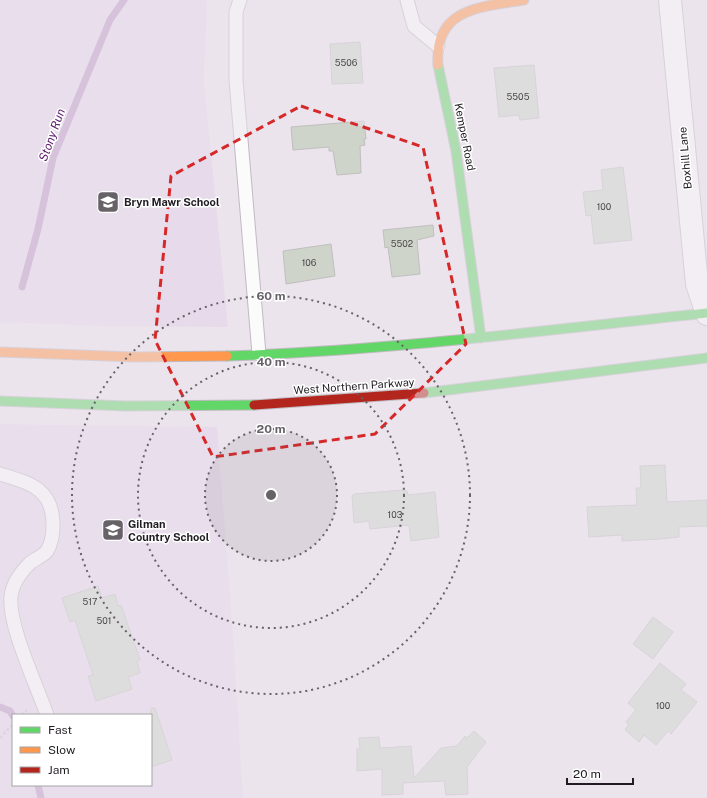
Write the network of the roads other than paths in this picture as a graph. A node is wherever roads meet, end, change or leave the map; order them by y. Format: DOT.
graph roads {
  1 [pos="240,0"];
  2 [pos="407,0"];
  3 [pos="466,0"];
  4 [pos="524,0"];
  5 [pos="670,0"];
  6 [pos="473,11"];
  7 [pos="438,46"];
  8 [pos="707,313"];
  9 [pos="481,338"];
  10 [pos="0,352"];
  11 [pos="259,354"];
  12 [pos="707,358"];
  13 [pos="0,401"];
  14 [pos="0,474"];
  15 [pos="47,714"];
  1 -- 11 [label="lane"];
  2 -- 7 [label="lane"];
  3 -- 6 [label="lane"];
  4 -- 6 [label="main road, Kemper Road"];
  5 -- 8 [label="street, Boxhill Lane"];
  6 -- 7 [label="main road, Kemper Road"];
  7 -- 9 [label="main road, Kemper Road"];
  8 -- 9 [label="main road"];
  9 -- 11 [label="main road"];
  10 -- 11 [label="main road"];
  12 -- 13 [label="main road, West Northern Parkway"];
  14 -- 15 [label="lane"];
}
